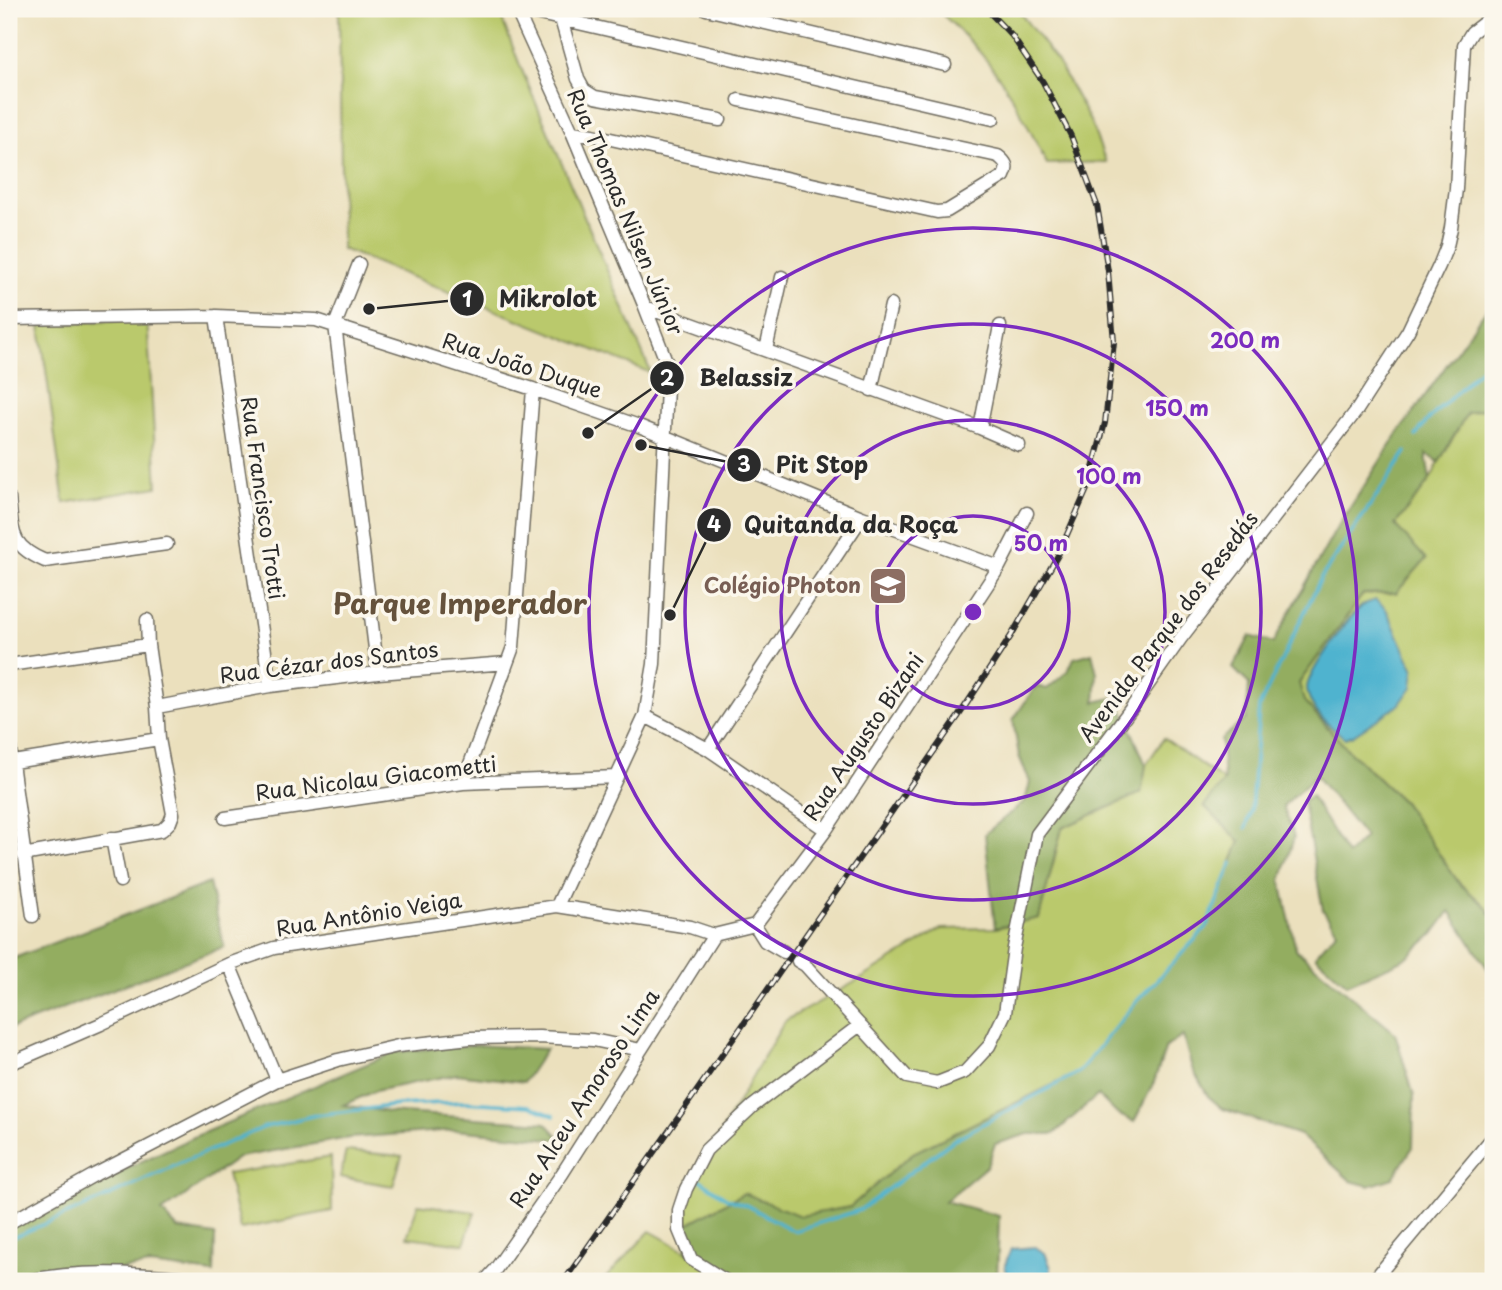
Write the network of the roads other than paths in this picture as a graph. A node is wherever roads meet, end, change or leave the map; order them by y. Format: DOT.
graph roads {
  1 [pos="517,9"];
  2 [pos="706,9"];
  3 [pos="1493,16"];
  4 [pos="561,19"];
  5 [pos="945,65"];
  6 [pos="739,100"];
  7 [pos="993,119"];
  8 [pos="720,120"];
  9 [pos="572,132"];
  10 [pos="359,264"];
  11 [pos="782,277"];
  12 [pos="891,305"];
  13 [pos="645,307"];
  14 [pos="216,316"];
  15 [pos="9,319"];
  16 [pos="335,325"];
  17 [pos="1000,326"];
  18 [pos="766,350"];
  19 [pos="533,389"];
  20 [pos="871,390"];
  21 [pos="980,428"];
  22 [pos="664,436"];
  23 [pos="1018,445"];
  24 [pos="9,498"];
  25 [pos="1027,513"];
  26 [pos="862,517"];
  27 [pos="10,524"];
  28 [pos="167,544"];
  29 [pos="999,567"];
  30 [pos="147,620"];
  31 [pos="148,645"];
  32 [pos="507,663"];
  33 [pos="9,665"];
  34 [pos="378,673"];
  35 [pos="270,686"];
  36 [pos="157,707"];
  37 [pos="645,716"];
  38 [pos="159,738"];
  39 [pos="9,741"];
  40 [pos="708,749"];
  41 [pos="13,762"];
  42 [pos="617,778"];
  43 [pos="463,783"];
  44 [pos="225,818"];
  45 [pos="826,830"];
  46 [pos="112,838"];
  47 [pos="23,855"];
  48 [pos="120,881"];
  49 [pos="557,906"];
  50 [pos="33,916"];
  51 [pos="755,925"];
  52 [pos="714,935"];
  53 [pos="784,952"];
  54 [pos="799,961"];
  55 [pos="229,964"];
  56 [pos="860,1025"];
  57 [pos="641,1050"];
  58 [pos="9,1064"];
  59 [pos="277,1080"];
  60 [pos="1493,1138"];
  61 [pos="9,1223"];
  62 [pos="28,1281"];
  63 [pos="230,1281"];
  64 [pos="485,1281"];
  65 [pos="726,1281"];
  66 [pos="1373,1281"];
  1 -- 4 [label="street"];
  1 -- 9 [label="street, Rua Thomas Nilsen Júnior"];
  2 -- 5 [label="street"];
  3 -- 56 [label="street, Avenida Parque dos Resedás"];
  4 -- 7 [label="street"];
  4 -- 8 [label="street"];
  6 -- 9 [label="street"];
  9 -- 13 [label="street, Rua Thomas Nilsen Júnior"];
  10 -- 16 [label="street"];
  11 -- 18 [label="street"];
  12 -- 20 [label="street"];
  13 -- 18 [label="street"];
  13 -- 22 [label="street, Rua Thomas Nilsen Júnior"];
  14 -- 15 [label="street, Rua João Duque"];
  14 -- 16 [label="street, Rua João Duque"];
  14 -- 35 [label="street, Rua Francisco Trotti"];
  16 -- 19 [label="street, Rua João Duque"];
  16 -- 34 [label="street"];
  17 -- 21 [label="street"];
  18 -- 20 [label="street"];
  19 -- 22 [label="street, Rua João Duque"];
  19 -- 32 [label="street"];
  20 -- 21 [label="street"];
  21 -- 23 [label="street"];
  22 -- 26 [label="street, Rua João Duque"];
  22 -- 37 [label="street, Rua Thomas Nilsen Júnior"];
  24 -- 27 [label="street"];
  25 -- 29 [label="street, Rua Augusto Bizani"];
  26 -- 29 [label="street, Rua João Duque"];
  26 -- 40 [label="street"];
  27 -- 28 [label="street"];
  29 -- 45 [label="street, Rua Augusto Bizani"];
  30 -- 31 [label="street"];
  31 -- 33 [label="street"];
  31 -- 36 [label="street"];
  32 -- 34 [label="street, Rua Cézar dos Santos"];
  32 -- 43 [label="street"];
  34 -- 35 [label="street, Rua Cézar dos Santos"];
  35 -- 36 [label="street, Rua Cézar dos Santos"];
  36 -- 38 [label="street"];
  37 -- 40 [label="street"];
  37 -- 42 [label="street, Rua Thomas Nilsen Júnior"];
  38 -- 41 [label="street"];
  38 -- 46 [label="street"];
  39 -- 41 [label="street"];
  40 -- 45 [label="street"];
  41 -- 47 [label="street"];
  42 -- 43 [label="street, Rua Nicolau Giacometti"];
  42 -- 49 [label="street, Rua Thomas Nilsen Júnior"];
  43 -- 44 [label="street, Rua Nicolau Giacometti"];
  45 -- 51 [label="street, Rua Augusto Bizani"];
  46 -- 47 [label="street"];
  46 -- 48 [label="street"];
  47 -- 50 [label="street"];
  49 -- 52 [label="street, Rua Antônio Veiga"];
  49 -- 55 [label="street, Rua Antônio Veiga"];
  51 -- 52 [label="street, Rua Antônio Veiga"];
  51 -- 53 [label="street"];
  52 -- 57 [label="street, Rua Alceu Amoroso Lima"];
  54 -- 56 [label="street, Avenida Parque dos Resedás"];
  55 -- 58 [label="street, Rua Antônio Veiga"];
  55 -- 59 [label="street"];
  56 -- 65 [label="street"];
  57 -- 59 [label="street"];
  57 -- 64 [label="street, Rua Alceu Amoroso Lima"];
  59 -- 61 [label="street"];
  60 -- 66 [label="street"];
  62 -- 63 [label="street"];
}
